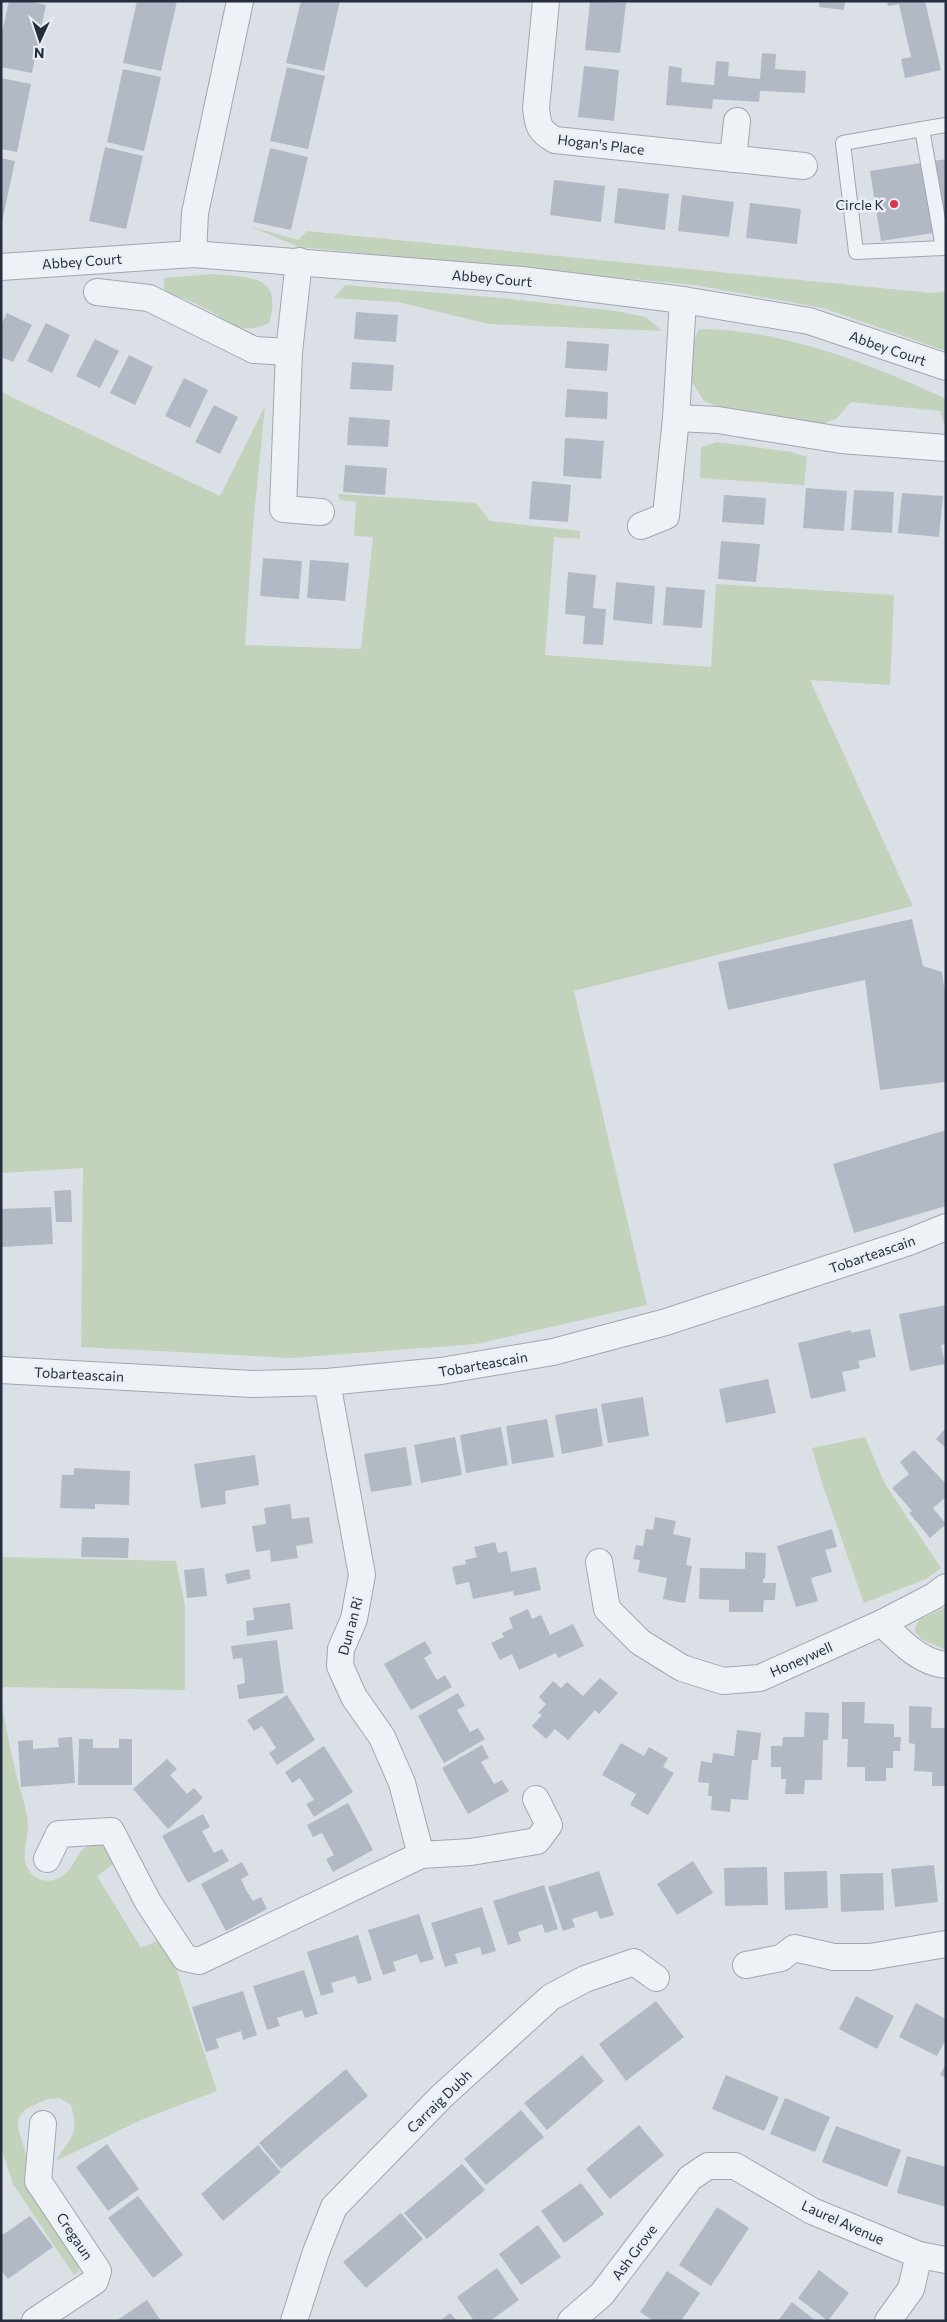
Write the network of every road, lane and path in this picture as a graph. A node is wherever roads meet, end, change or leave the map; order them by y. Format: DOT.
graph roads {
  1 [pos="240,1"];
  2 [pos="546,1"];
  3 [pos="737,121"];
  4 [pos="946,124"];
  5 [pos="922,129"];
  6 [pos="733,159"];
  7 [pos="804,166"];
  8 [pos="944,247"];
  9 [pos="193,254"];
  10 [pos="300,261"];
  11 [pos="1,267"];
  12 [pos="97,292"];
  13 [pos="683,300"];
  14 [pos="289,352"];
  15 [pos="946,367"];
  16 [pos="676,418"];
  17 [pos="946,448"];
  18 [pos="321,512"];
  19 [pos="641,526"];
  20 [pos="946,1227"];
  21 [pos="1,1370"];
  22 [pos="327,1382"];
  23 [pos="599,1562"];
  24 [pos="946,1587"];
  25 [pos="882,1623"];
  26 [pos="946,1665"];
  27 [pos="536,1799"];
  28 [pos="421,1855"];
  29 [pos="47,1859"];
  30 [pos="946,1944"];
  31 [pos="746,1965"];
  32 [pos="656,1978"];
  33 [pos="44,2124"];
  34 [pos="690,2178"];
  35 [pos="919,2255"];
  36 [pos="946,2260"];
  37 [pos="35,2321"];
  38 [pos="294,2321"];
  39 [pos="571,2321"];
  40 [pos="888,2321"];
  1 -- 9 [label="street"];
  2 -- 6 [label="street, Hogan's Place"];
  3 -- 6 [label="street"];
  4 -- 5 [label="lane"];
  5 -- 8 [label="lane"];
  5 -- 8 [label="lane"];
  6 -- 7 [label="street, Hogan's Place"];
  9 -- 10 [label="street, Abbey Court"];
  9 -- 11 [label="street, Abbey Court"];
  10 -- 13 [label="street, Abbey Court"];
  10 -- 14 [label="street"];
  12 -- 14 [label="street"];
  13 -- 15 [label="street, Abbey Court"];
  13 -- 16 [label="street"];
  14 -- 18 [label="street"];
  16 -- 17 [label="street"];
  16 -- 19 [label="street"];
  20 -- 22 [label="street, Tobarteascain"];
  21 -- 22 [label="street, Tobarteascain"];
  22 -- 28 [label="street, Dun an Ri"];
  23 -- 25 [label="street, Honeywell"];
  24 -- 25 [label="street, Honeywell"];
  25 -- 26 [label="street"];
  27 -- 28 [label="street"];
  28 -- 29 [label="street"];
  30 -- 31 [label="street"];
  32 -- 38 [label="street, Carraig Dubh"];
  33 -- 37 [label="street, Cregaun"];
  34 -- 35 [label="street, Laurel Avenue"];
  34 -- 39 [label="street, Ash Grove"];
  35 -- 36 [label="street, Laurel Avenue"];
  35 -- 40 [label="street"];
}
